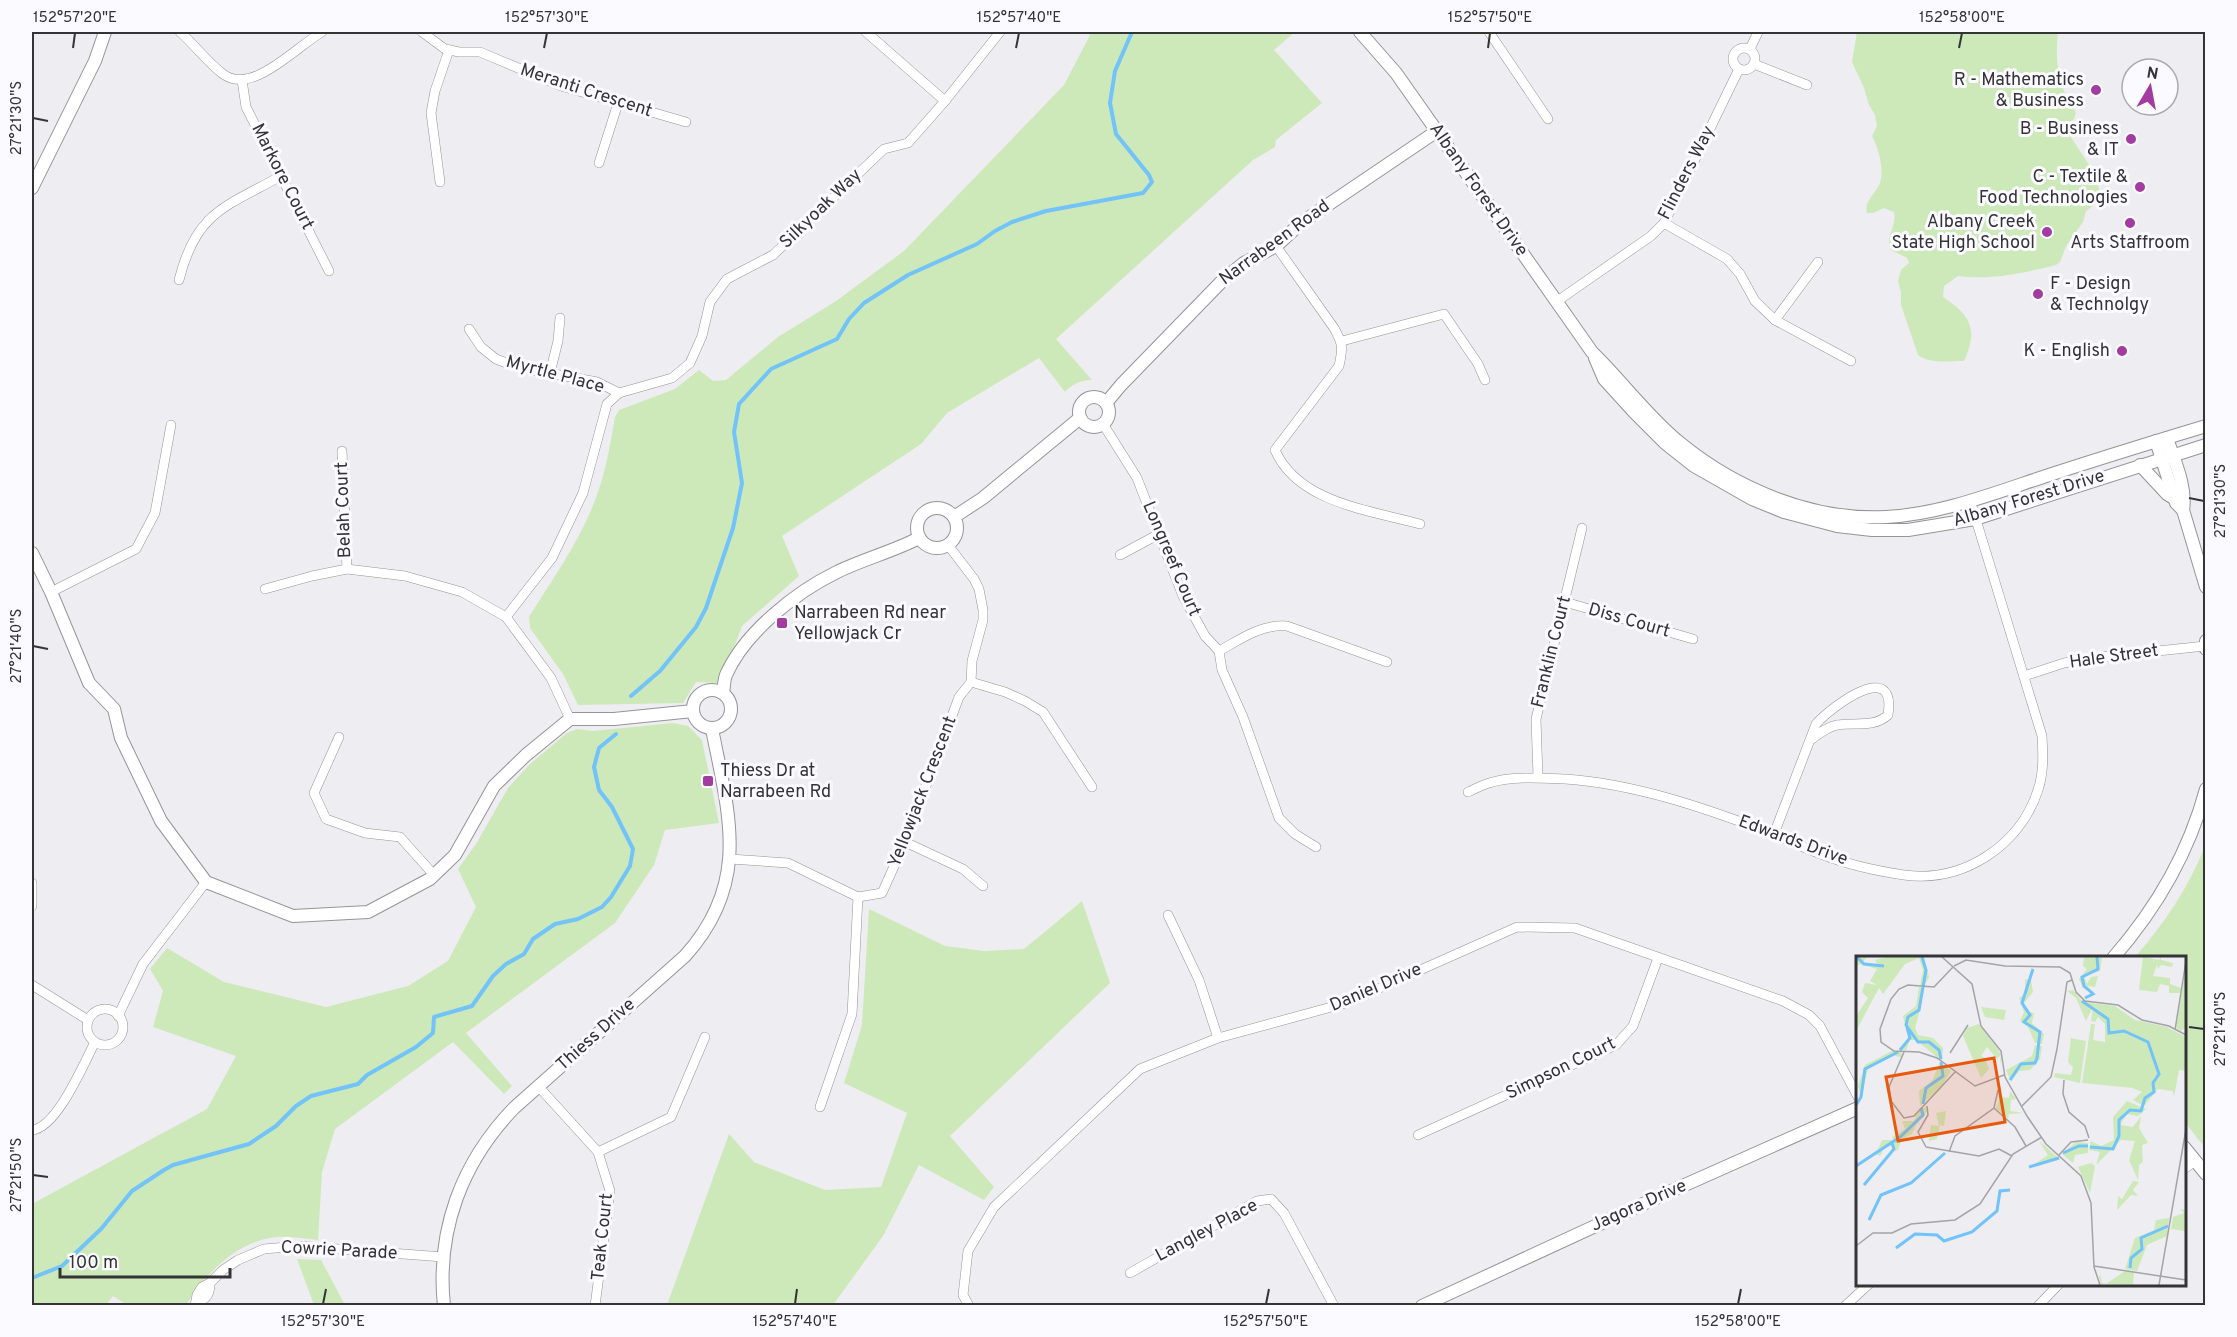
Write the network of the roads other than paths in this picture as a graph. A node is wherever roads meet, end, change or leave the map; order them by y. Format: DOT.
graph roads {
  1 [pos="105,32"];
  2 [pos="180,32"];
  3 [pos="322,32"];
  4 [pos="422,32"];
  5 [pos="866,32"];
  6 [pos="1000,32"];
  7 [pos="1360,32"];
  8 [pos="1489,32"];
  9 [pos="1758,32"];
  10 [pos="1750,49"];
  11 [pos="449,50"];
  12 [pos="1754,64"];
  13 [pos="1739,69"];
  14 [pos="242,80"];
  15 [pos="1808,85"];
  16 [pos="945,101"];
  17 [pos="618,103"];
  18 [pos="1548,119"];
  19 [pos="686,122"];
  20 [pos="1437,131"];
  21 [pos="599,163"];
  22 [pos="281,176"];
  23 [pos="440,182"];
  24 [pos="32,188"];
  25 [pos="1664,223"];
  26 [pos="1276,246"];
  27 [pos="1818,262"];
  28 [pos="329,271"];
  29 [pos="179,280"];
  30 [pos="1556,302"];
  31 [pos="560,318"];
  32 [pos="1775,320"];
  33 [pos="469,328"];
  34 [pos="1342,341"];
  35 [pos="1592,351"];
  36 [pos="1851,360"];
  37 [pos="550,373"];
  38 [pos="1485,380"];
  39 [pos="619,393"];
  40 [pos="1106,403"];
  41 [pos="1080,418"];
  42 [pos="1103,424"];
  43 [pos="171,425"];
  44 [pos="2205,426"];
  45 [pos="2161,440"];
  46 [pos="2205,445"];
  47 [pos="342,451"];
  48 [pos="2167,457"];
  49 [pos="2140,465"];
  50 [pos="2175,499"];
  51 [pos="1970,500"];
  52 [pos="2183,510"];
  53 [pos="954,517"];
  54 [pos="1975,519"];
  55 [pos="1420,524"];
  56 [pos="1582,528"];
  57 [pos="1159,534"];
  58 [pos="919,538"];
  59 [pos="948,545"];
  60 [pos="32,553"];
  61 [pos="1120,555"];
  62 [pos="346,568"];
  63 [pos="2205,587"];
  64 [pos="265,589"];
  65 [pos="51,592"];
  66 [pos="1565,602"];
  67 [pos="506,617"];
  68 [pos="1693,639"];
  69 [pos="2205,640"];
  70 [pos="2205,648"];
  71 [pos="1219,651"];
  72 [pos="1387,662"];
  73 [pos="2024,676"];
  74 [pos="970,682"];
  75 [pos="723,693"];
  76 [pos="693,711"];
  77 [pos="570,719"];
  78 [pos="712,729"];
  79 [pos="339,737"];
  80 [pos="1812,739"];
  81 [pos="1538,777"];
  82 [pos="1092,787"];
  83 [pos="2205,789"];
  84 [pos="1468,792"];
  85 [pos="1774,834"];
  86 [pos="905,842"];
  87 [pos="1316,847"];
  88 [pos="730,859"];
  89 [pos="434,875"];
  90 [pos="206,882"];
  91 [pos="32,883"];
  92 [pos="983,886"];
  93 [pos="858,897"];
  94 [pos="32,906"];
  95 [pos="1168,915"];
  96 [pos="2114,956"];
  97 [pos="1658,958"];
  98 [pos="32,985"];
  99 [pos="118,1016"];
  100 [pos="88,1020"];
  101 [pos="705,1037"];
  102 [pos="1218,1038"];
  103 [pos="95,1042"];
  104 [pos="538,1086"];
  105 [pos="1856,1095"];
  106 [pos="820,1107"];
  107 [pos="1856,1108"];
  108 [pos="32,1130"];
  109 [pos="1418,1135"];
  110 [pos="2186,1150"];
  111 [pos="598,1152"];
  112 [pos="2195,1161"];
  113 [pos="2186,1168"];
  114 [pos="2205,1174"];
  115 [pos="443,1257"];
  116 [pos="1130,1274"];
  117 [pos="1867,1286"];
  118 [pos="2057,1286"];
  119 [pos="196,1304"];
  120 [pos="444,1305"];
  121 [pos="595,1305"];
  122 [pos="969,1305"];
  123 [pos="1334,1305"];
  124 [pos="1422,1305"];
  125 [pos="1845,1305"];
  126 [pos="2038,1305"];
  1 -- 24 [label="street"];
  2 -- 14 [label="street"];
  3 -- 14 [label="street"];
  4 -- 11 [label="street, Meranti Crescent"];
  5 -- 16 [label="street"];
  6 -- 16 [label="street, Silkyoak Way"];
  7 -- 20 [label="street, Albany Forest Drive"];
  8 -- 18 [label="street"];
  9 -- 10 [label="street"];
  10 -- 12 [label="street"];
  10 -- 13 [label="street"];
  11 -- 17 [label="street, Meranti Crescent"];
  11 -- 23 [label="street"];
  12 -- 13 [label="street"];
  12 -- 15 [label="street"];
  13 -- 25 [label="street, Flinders Way"];
  14 -- 22 [label="street, Markore Court"];
  16 -- 39 [label="street, Silkyoak Way"];
  17 -- 19 [label="street, Meranti Crescent"];
  17 -- 21 [label="street"];
  20 -- 26 [label="street, Narrabeen Road"];
  20 -- 30 [label="street, Albany Forest Drive"];
  22 -- 28 [label="street, Markore Court"];
  22 -- 29 [label="street"];
  25 -- 30 [label="street, Flinders Way"];
  25 -- 32 [label="street"];
  26 -- 34 [label="street"];
  26 -- 40 [label="street, Narrabeen Road"];
  27 -- 32 [label="street"];
  30 -- 35 [label="street, Albany Forest Drive"];
  31 -- 37 [label="street"];
  32 -- 36 [label="street"];
  33 -- 37 [label="street, Myrtle Place"];
  34 -- 38 [label="street"];
  34 -- 55 [label="street"];
  35 -- 51 [label="street, Albany Forest Drive"];
  35 -- 54 [label="street, Albany Forest Drive"];
  37 -- 39 [label="street, Myrtle Place"];
  39 -- 67 [label="street"];
  40 -- 41 [label="street"];
  40 -- 42 [label="street"];
  41 -- 42 [label="street"];
  41 -- 53 [label="street"];
  42 -- 57 [label="street, Longreef Court"];
  43 -- 65 [label="street"];
  44 -- 45 [label="street, Albany Forest Drive"];
  45 -- 48 [label="street"];
  45 -- 51 [label="street, Albany Forest Drive"];
  46 -- 48 [label="street, Albany Forest Drive"];
  47 -- 62 [label="street, Belah Court"];
  48 -- 49 [label="street, Albany Forest Drive"];
  48 -- 50 [label="street"];
  48 -- 52 [label="street"];
  49 -- 50 [label="street"];
  49 -- 54 [label="street, Albany Forest Drive"];
  50 -- 52 [label="street"];
  51 -- 54 [label="street, Edwards Drive"];
  52 -- 63 [label="street"];
  53 -- 58 [label="street"];
  53 -- 59 [label="street"];
  54 -- 73 [label="street, Edwards Drive"];
  56 -- 66 [label="street, Franklin Court"];
  57 -- 61 [label="street"];
  57 -- 71 [label="street, Longreef Court"];
  58 -- 59 [label="street"];
  58 -- 75 [label="street"];
  59 -- 74 [label="street, Yellowjack Crescent"];
  60 -- 65 [label="street"];
  62 -- 64 [label="street"];
  62 -- 67 [label="street"];
  65 -- 90 [label="street"];
  66 -- 68 [label="street, Diss Court"];
  66 -- 81 [label="street, Franklin Court"];
  67 -- 77 [label="street"];
  69 -- 70 [label="street"];
  70 -- 73 [label="street, Hale Street"];
  71 -- 72 [label="street"];
  71 -- 87 [label="street, Longreef Court"];
  73 -- 85 [label="street, Edwards Drive"];
  74 -- 82 [label="street"];
  74 -- 86 [label="street, Yellowjack Crescent"];
  75 -- 76 [label="street"];
  75 -- 78 [label="street"];
  76 -- 77 [label="street"];
  76 -- 78 [label="street"];
  77 -- 89 [label="street"];
  78 -- 88 [label="street, Thiess Drive"];
  79 -- 89 [label="street"];
  80 -- 80 [label="street"];
  80 -- 85 [label="street"];
  81 -- 84 [label="street, Edwards Drive"];
  81 -- 85 [label="street, Edwards Drive"];
  83 -- 96 [label="street"];
  86 -- 92 [label="street"];
  86 -- 93 [label="street, Yellowjack Crescent"];
  88 -- 93 [label="street"];
  88 -- 104 [label="street, Thiess Drive"];
  89 -- 90 [label="street"];
  90 -- 99 [label="street"];
  91 -- 94 [label="street"];
  93 -- 106 [label="street"];
  95 -- 102 [label="street"];
  97 -- 102 [label="street, Daniel Drive"];
  97 -- 105 [label="street, Daniel Drive"];
  97 -- 109 [label="street, Simpson Court"];
  98 -- 100 [label="street"];
  99 -- 100 [label="street"];
  99 -- 103 [label="street"];
  100 -- 103 [label="street"];
  101 -- 111 [label="street"];
  102 -- 122 [label="street, Daniel Drive"];
  103 -- 108 [label="street"];
  104 -- 111 [label="street, Teak Court"];
  104 -- 115 [label="street, Thiess Drive"];
  107 -- 124 [label="street, Jagora Drive"];
  110 -- 112 [label="street"];
  111 -- 121 [label="street, Teak Court"];
  112 -- 113 [label="street"];
  112 -- 114 [label="street"];
  115 -- 119 [label="street, Cowrie Parade"];
  115 -- 120 [label="street, Thiess Drive"];
  116 -- 123 [label="street, Langley Place"];
  117 -- 125 [label="street"];
  118 -- 126 [label="street"];
}
